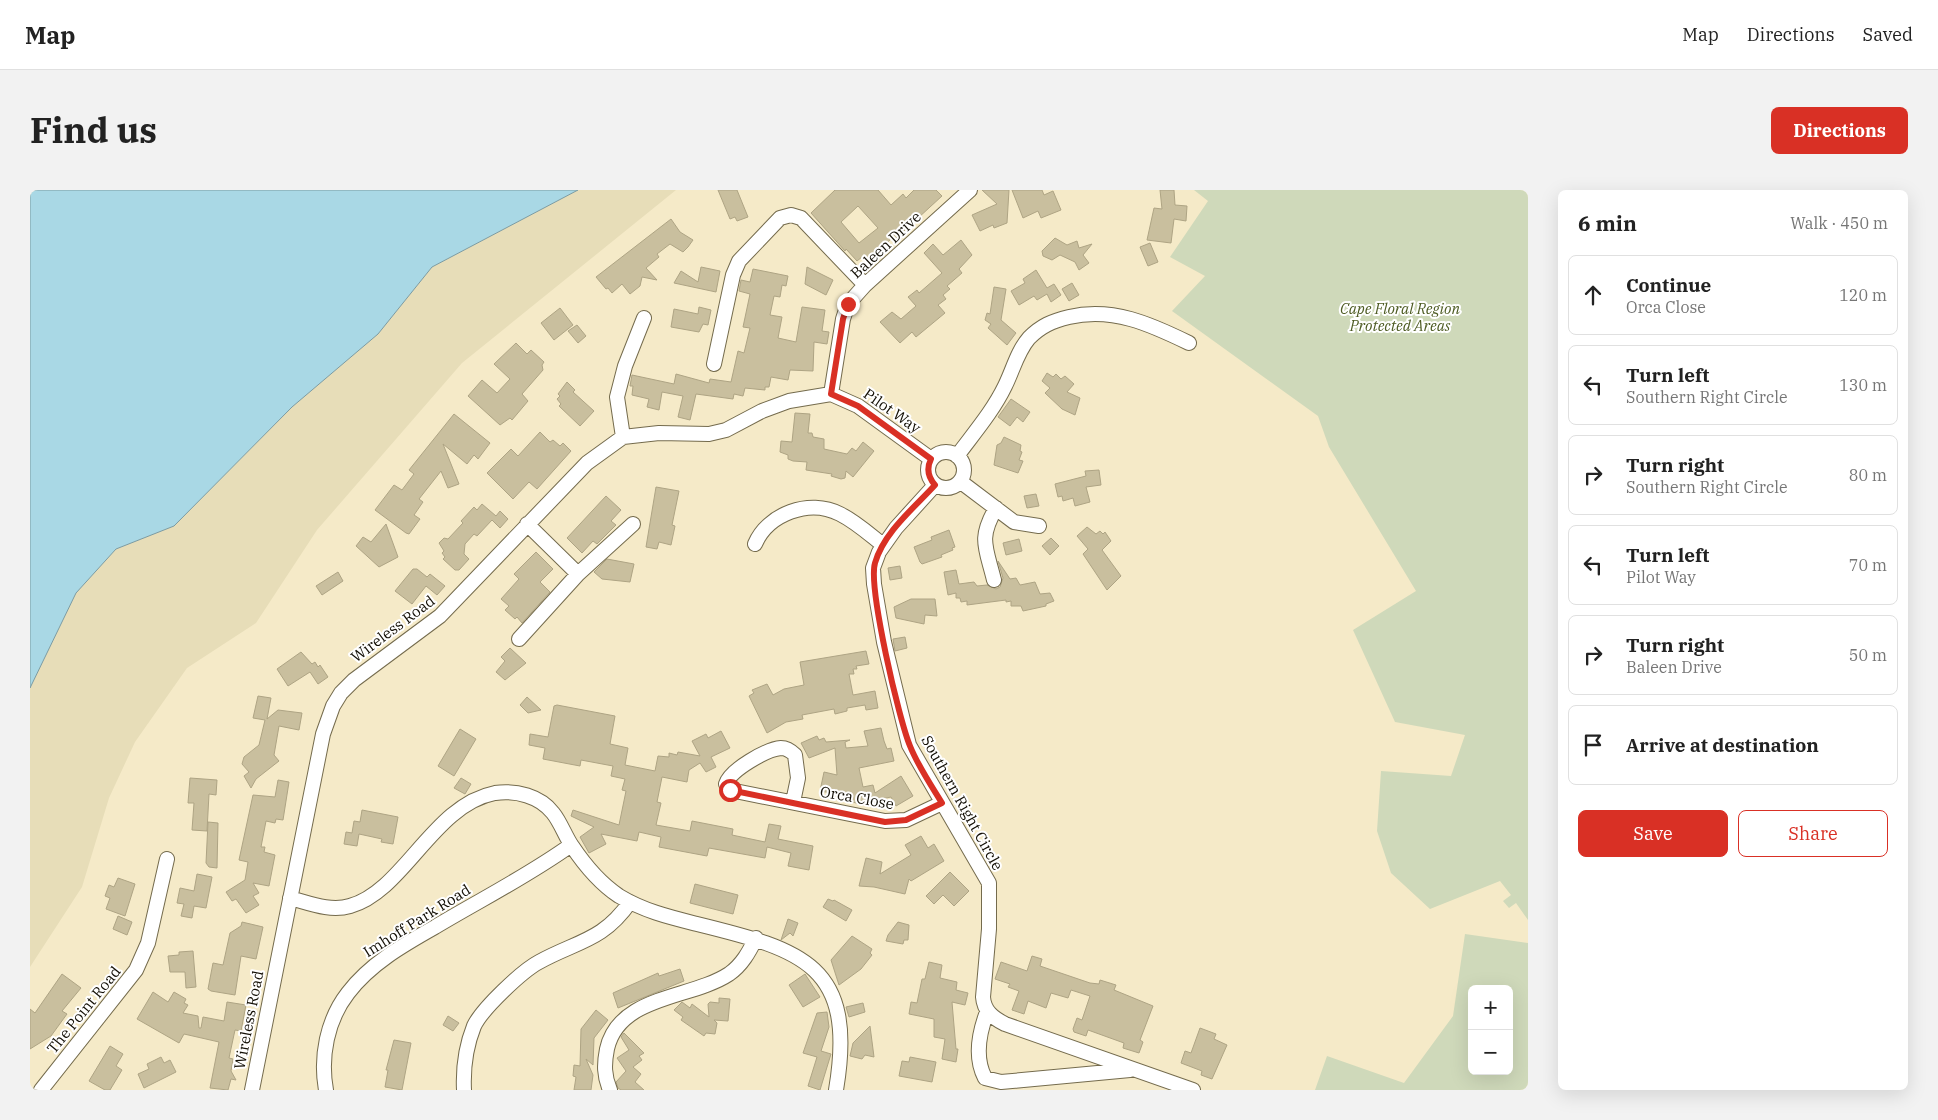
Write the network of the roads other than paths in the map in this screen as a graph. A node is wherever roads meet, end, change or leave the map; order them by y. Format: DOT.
graph roads {
  1 [pos="970,190"];
  2 [pos="865,286"];
  3 [pos="644,318"];
  4 [pos="1189,343"];
  5 [pos="714,364"];
  6 [pos="831,394"];
  7 [pos="623,437"];
  8 [pos="958,456"];
  9 [pos="931,459"];
  10 [pos="960,482"];
  11 [pos="935,485"];
  12 [pos="996,508"];
  13 [pos="528,524"];
  14 [pos="634,524"];
  15 [pos="1039,526"];
  16 [pos="755,544"];
  17 [pos="884,546"];
  18 [pos="578,574"];
  19 [pos="994,580"];
  20 [pos="519,639"];
  21 [pos="793,802"];
  22 [pos="942,803"];
  23 [pos="571,845"];
  24 [pos="167,859"];
  25 [pos="290,898"];
  26 [pos="630,902"];
  27 [pos="756,938"];
  28 [pos="987,1012"];
  29 [pos="1134,1070"];
  30 [pos="41,1090"];
  31 [pos="252,1090"];
  32 [pos="326,1090"];
  33 [pos="464,1090"];
  34 [pos="610,1090"];
  35 [pos="836,1090"];
  36 [pos="1193,1090"];
  1 -- 2 [label="street, Baleen Drive"];
  2 -- 5 [label="street"];
  2 -- 6 [label="street, Baleen Drive"];
  3 -- 7 [label="street"];
  4 -- 8 [label="street"];
  6 -- 7 [label="street, Wireless Road"];
  6 -- 9 [label="street, Pilot Way"];
  7 -- 13 [label="street, Wireless Road"];
  8 -- 9 [label="street"];
  8 -- 10 [label="street"];
  9 -- 11 [label="street"];
  10 -- 11 [label="street"];
  10 -- 12 [label="street"];
  11 -- 17 [label="street, Southern Right Circle"];
  12 -- 15 [label="street"];
  12 -- 19 [label="street"];
  13 -- 18 [label="street"];
  13 -- 25 [label="street, Wireless Road"];
  14 -- 18 [label="street"];
  16 -- 17 [label="street"];
  17 -- 22 [label="street, Southern Right Circle"];
  18 -- 20 [label="street"];
  21 -- 21 [label="street, Orca Close"];
  21 -- 22 [label="street, Orca Close"];
  22 -- 28 [label="street, Southern Right Circle"];
  23 -- 25 [label="street"];
  23 -- 26 [label="street"];
  23 -- 32 [label="street, Imhoff Park Road"];
  24 -- 30 [label="street, The Point Road"];
  25 -- 31 [label="street, Wireless Road"];
  26 -- 27 [label="street"];
  26 -- 33 [label="street"];
  27 -- 34 [label="street"];
  27 -- 35 [label="street"];
  28 -- 29 [label="street, Southern Right Circle"];
  28 -- 29 [label="street, Southern Right Circle"];
  29 -- 36 [label="street, Southern Right Circle"];
}
